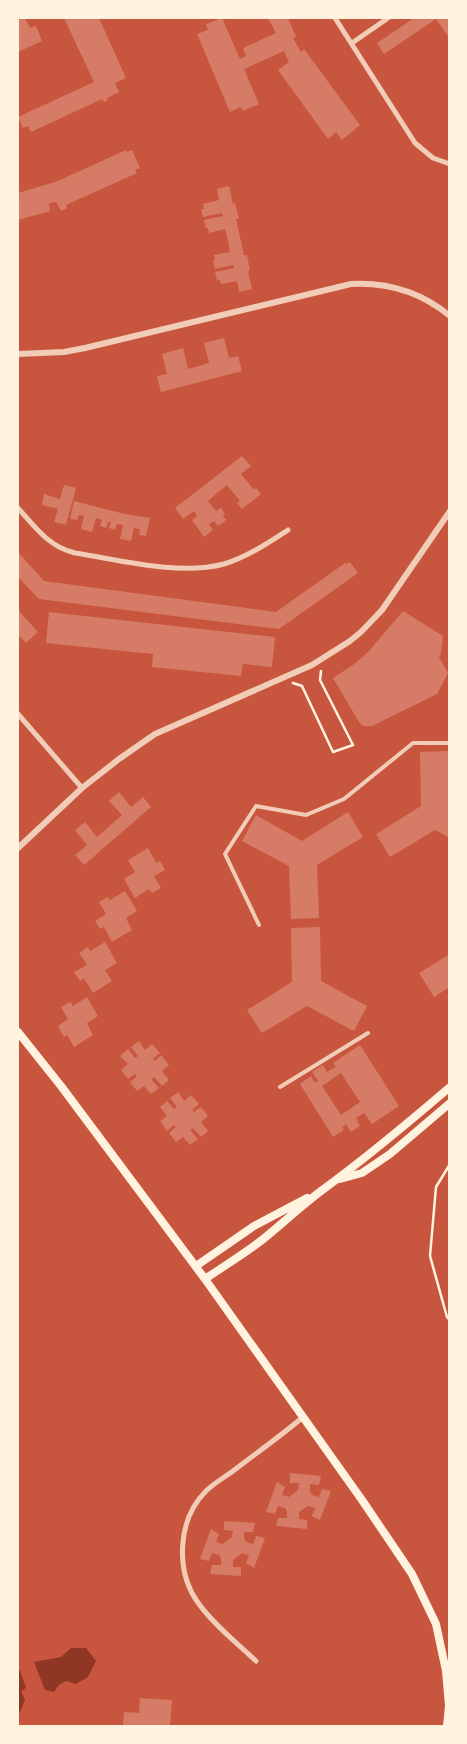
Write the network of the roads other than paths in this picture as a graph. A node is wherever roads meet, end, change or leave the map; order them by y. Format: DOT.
graph roads {
  1 [pos="335,18"];
  2 [pos="388,18"];
  3 [pos="352,43"];
  4 [pos="450,164"];
  5 [pos="450,316"];
  6 [pos="18,354"];
  7 [pos="18,508"];
  8 [pos="450,511"];
  9 [pos="288,530"];
  10 [pos="18,714"];
  11 [pos="450,743"];
  12 [pos="82,788"];
  13 [pos="18,848"];
  14 [pos="259,925"];
  15 [pos="18,1032"];
  16 [pos="368,1033"];
  17 [pos="280,1087"];
  18 [pos="450,1087"];
  19 [pos="450,1103"];
  20 [pos="338,1180"];
  21 [pos="321,1191"];
  22 [pos="196,1266"];
  23 [pos="205,1279"];
  24 [pos="303,1417"];
  25 [pos="256,1661"];
  26 [pos="447,1726"];
  1 -- 3 [label="street"];
  2 -- 3 [label="street"];
  3 -- 4 [label="street"];
  5 -- 6 [label="street"];
  7 -- 9 [label="street"];
  8 -- 12 [label="street"];
  10 -- 12 [label="street"];
  11 -- 14 [label="street"];
  12 -- 13 [label="street"];
  15 -- 22 [label="main road"];
  16 -- 17 [label="street"];
  18 -- 20 [label="main road"];
  19 -- 20 [label="main road"];
  20 -- 21 [label="main road"];
  21 -- 22 [label="main road"];
  21 -- 23 [label="main road"];
  22 -- 23 [label="main road"];
  23 -- 24 [label="main road"];
  24 -- 25 [label="street"];
  24 -- 26 [label="main road"];
}
